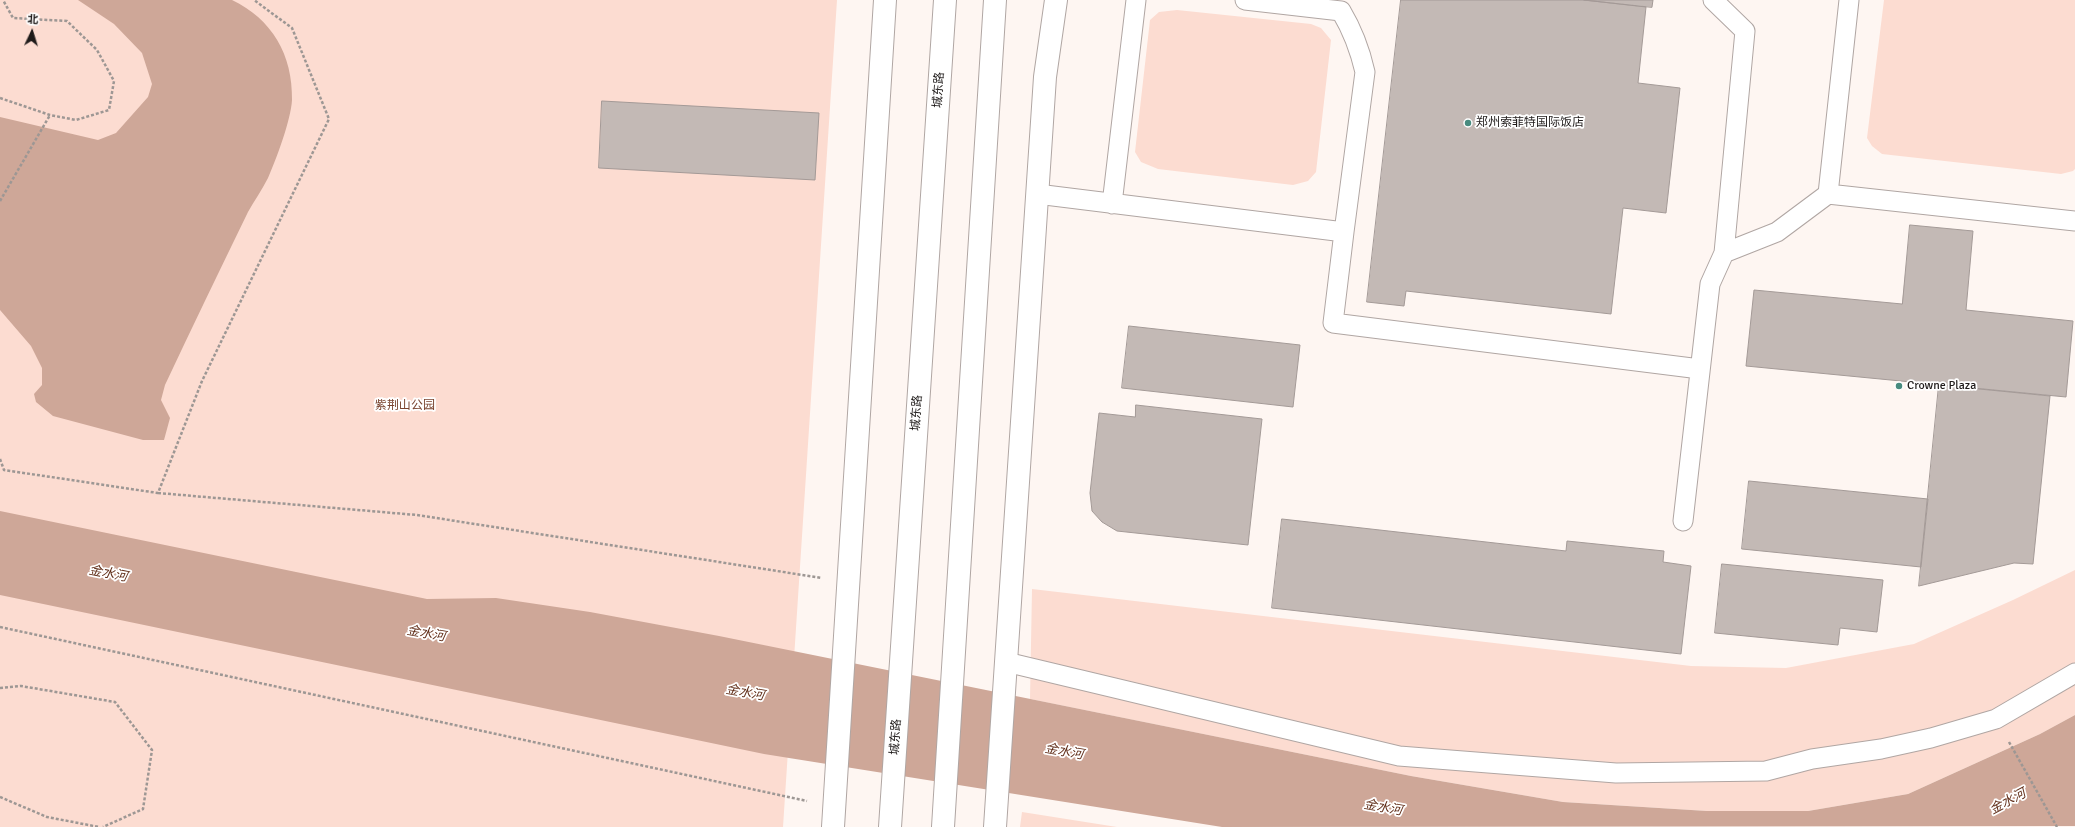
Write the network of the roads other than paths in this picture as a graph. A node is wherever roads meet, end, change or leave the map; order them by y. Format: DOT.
graph roads {
  1 [pos="885,0"];
  2 [pos="945,0"];
  3 [pos="995,0"];
  4 [pos="1056,0"];
  5 [pos="1136,0"];
  6 [pos="1245,0"];
  7 [pos="1713,0"];
  8 [pos="1849,0"];
  9 [pos="1037,194"];
  10 [pos="1828,194"];
  11 [pos="1112,204"];
  12 [pos="2075,221"];
  13 [pos="1344,232"];
  14 [pos="1724,253"];
  15 [pos="1700,369"];
  16 [pos="1683,521"];
  17 [pos="1006,662"];
  18 [pos="2075,673"];
  19 [pos="833,817"];
  20 [pos="890,821"];
  21 [pos="943,825"];
  22 [pos="995,827"];
  1 -- 19 [label="street"];
  2 -- 20 [label="street, 城东路"];
  3 -- 21 [label="street"];
  4 -- 9 [label="street"];
  5 -- 11 [label="lane"];
  6 -- 13 [label="lane"];
  7 -- 14 [label="lane"];
  8 -- 10 [label="lane"];
  9 -- 11 [label="lane"];
  9 -- 17 [label="street"];
  10 -- 12 [label="lane"];
  10 -- 14 [label="lane"];
  11 -- 13 [label="lane"];
  13 -- 15 [label="lane"];
  14 -- 15 [label="lane"];
  15 -- 16 [label="lane"];
  17 -- 18 [label="lane"];
  17 -- 22 [label="street"];
}
